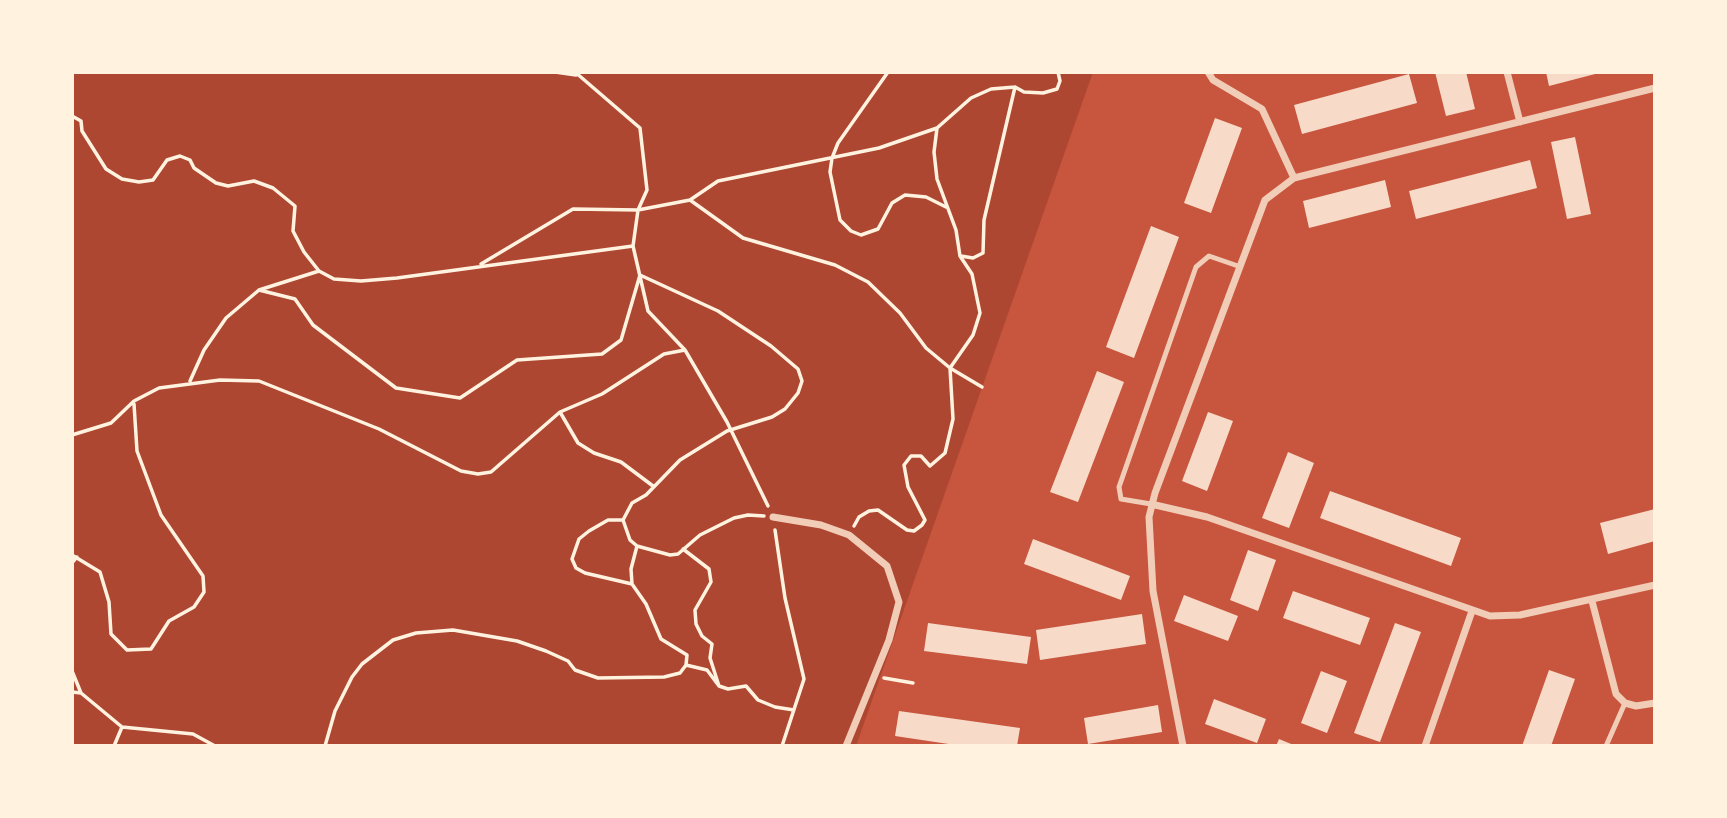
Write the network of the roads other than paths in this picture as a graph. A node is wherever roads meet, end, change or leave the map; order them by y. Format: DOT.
graph roads {
  1 [pos="1208,72"];
  2 [pos="1507,72"];
  3 [pos="1655,88"];
  4 [pos="1520,121"];
  5 [pos="1294,178"];
  6 [pos="1238,266"];
  7 [pos="1151,504"];
  8 [pos="773,517"];
  9 [pos="1655,585"];
  10 [pos="1592,601"];
  11 [pos="1472,611"];
  12 [pos="1625,703"];
  13 [pos="1655,703"];
  14 [pos="846,746"];
  15 [pos="1183,746"];
  16 [pos="1424,746"];
  17 [pos="1606,746"];
  1 -- 5 [label="street"];
  2 -- 4 [label="street"];
  3 -- 4 [label="street"];
  4 -- 5 [label="street"];
  5 -- 6 [label="street"];
  6 -- 7 [label="street"];
  6 -- 7 [label="lane"];
  7 -- 11 [label="street"];
  7 -- 15 [label="street"];
  8 -- 14 [label="street"];
  9 -- 10 [label="street"];
  10 -- 11 [label="street"];
  10 -- 12 [label="street"];
  11 -- 16 [label="street"];
  12 -- 13 [label="street"];
  12 -- 17 [label="lane"];
}
